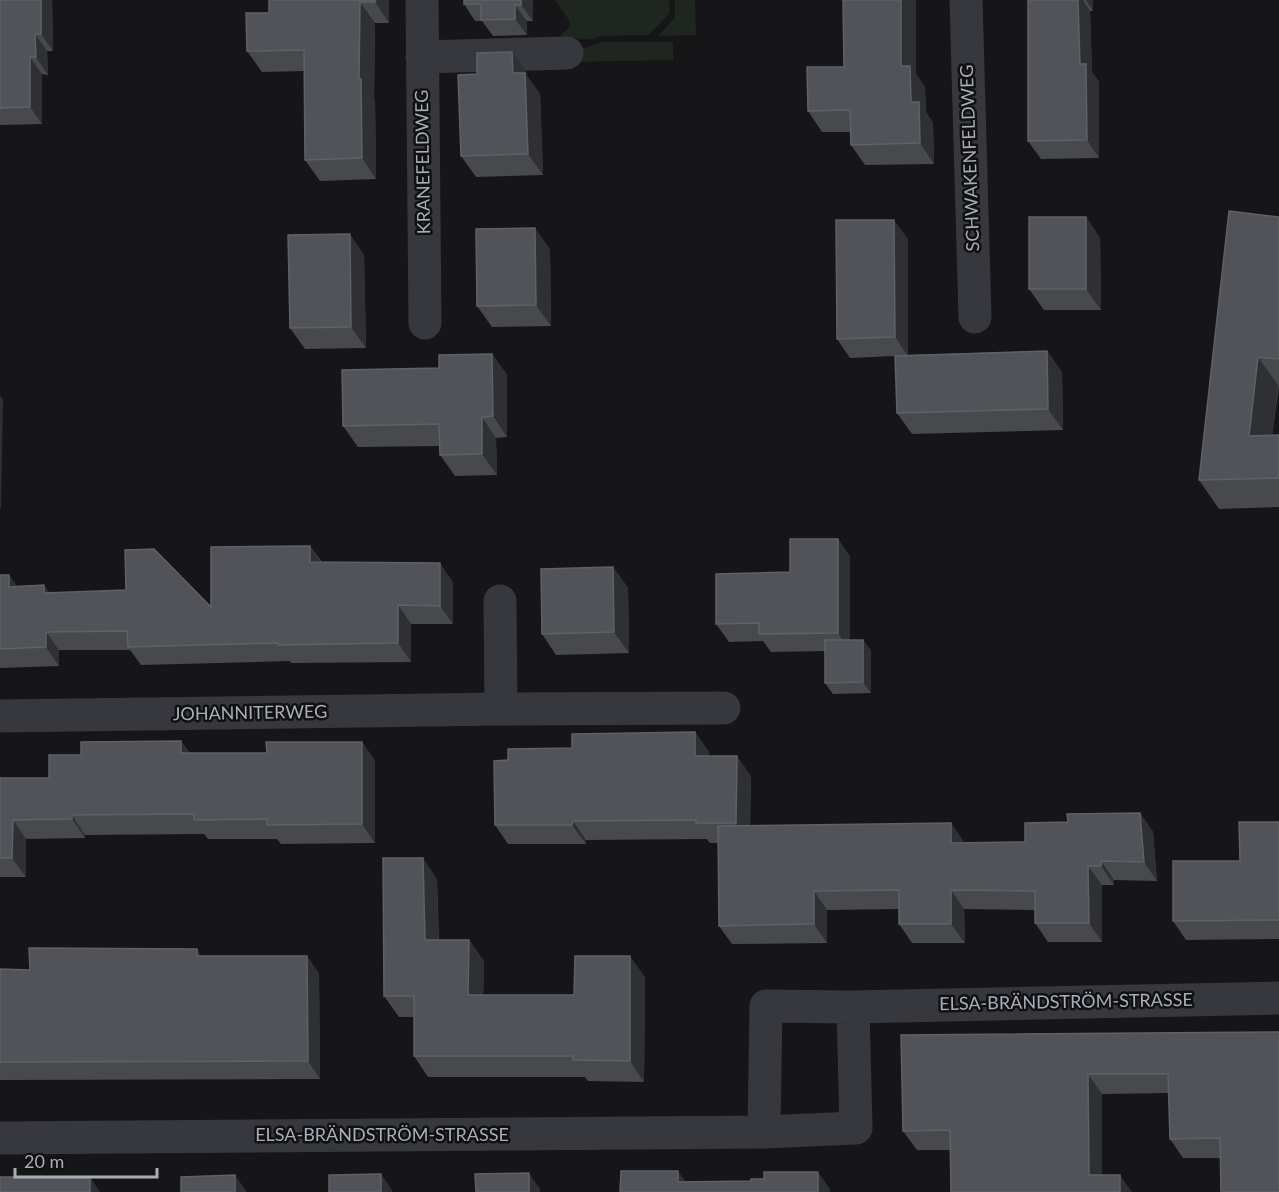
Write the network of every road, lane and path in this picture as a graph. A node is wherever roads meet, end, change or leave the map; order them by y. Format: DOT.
graph roads {
  1 [pos="422,0"];
  2 [pos="966,0"];
  3 [pos="567,53"];
  4 [pos="422,57"];
  5 [pos="975,317"];
  6 [pos="425,323"];
  7 [pos="500,601"];
  8 [pos="723,708"];
  9 [pos="501,709"];
  10 [pos="0,716"];
  11 [pos="1279,998"];
  12 [pos="853,1006"];
  13 [pos="764,1132"];
  14 [pos="0,1138"];
  1 -- 4 [label="street, KRANEFELDWEG"];
  2 -- 5 [label="street, SCHWAKENFELDWEG"];
  3 -- 4 [label="street"];
  4 -- 6 [label="street, KRANEFELDWEG"];
  7 -- 9 [label="street"];
  8 -- 9 [label="street, JOHANNITERWEG"];
  9 -- 10 [label="street, JOHANNITERWEG"];
  11 -- 12 [label="street, ELSA-BRÄNDSTRÖM-STRASSE"];
  12 -- 13 [label="street, ELSA-BRÄNDSTRÖM-STRASSE"];
  12 -- 13 [label="street, ELSA-BRÄNDSTRÖM-STRASSE"];
  13 -- 14 [label="street, ELSA-BRÄNDSTRÖM-STRASSE"];
}
